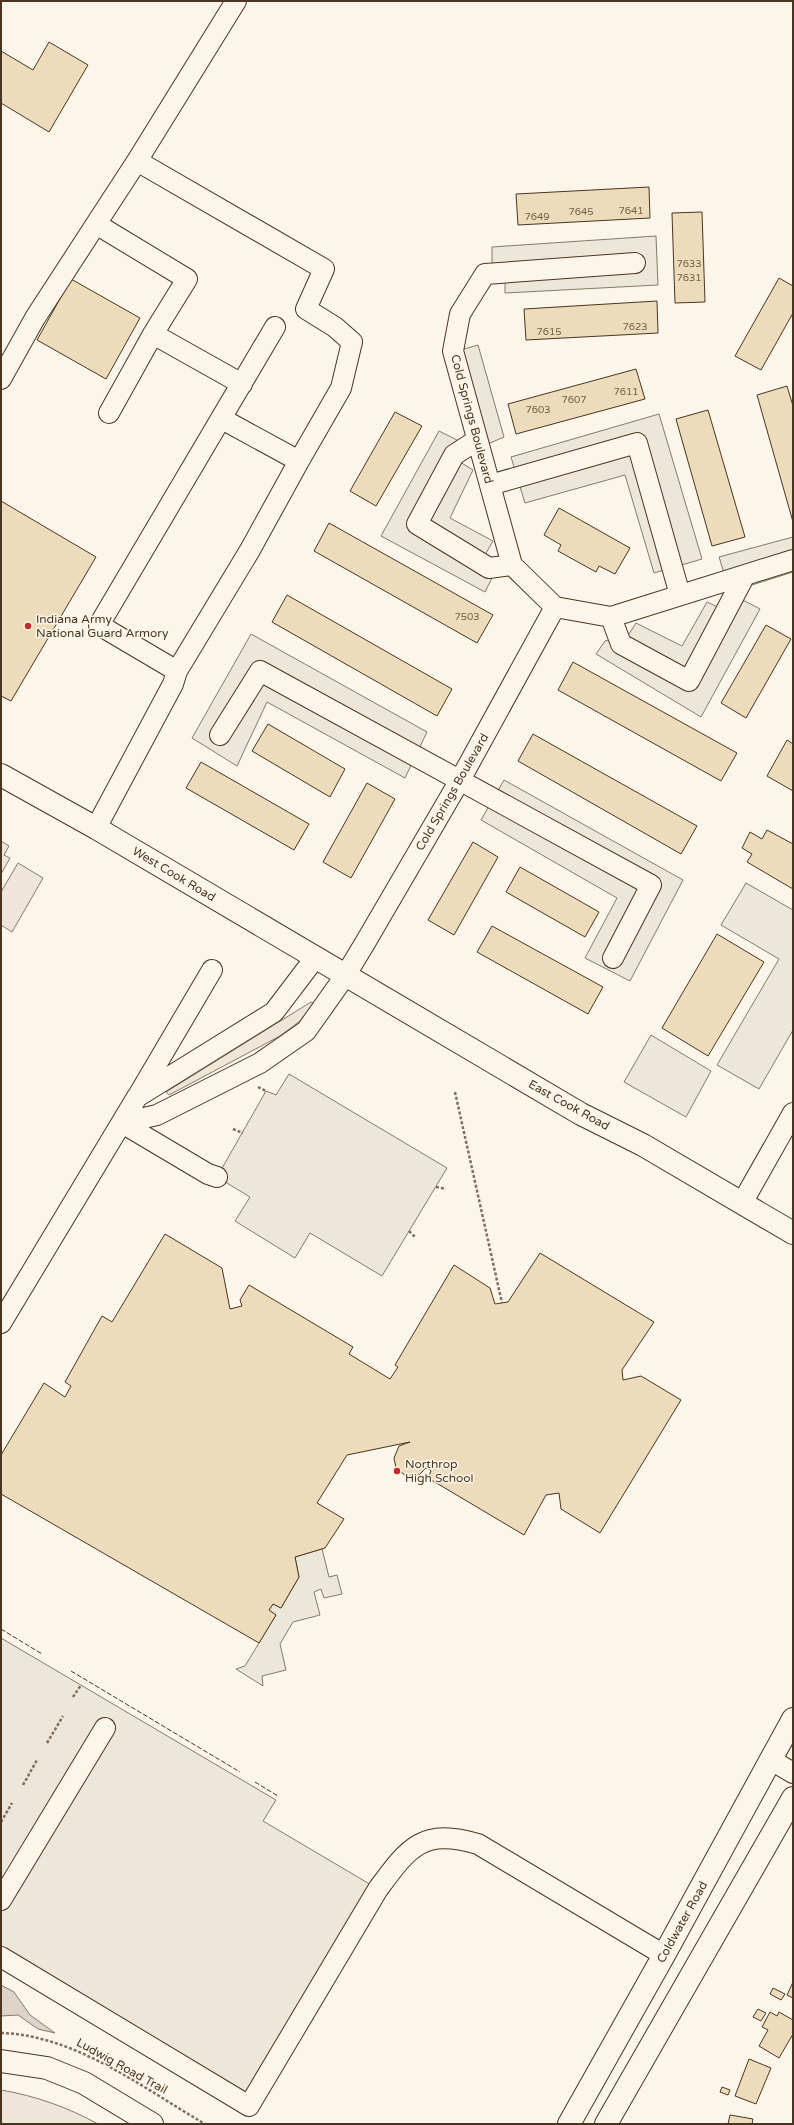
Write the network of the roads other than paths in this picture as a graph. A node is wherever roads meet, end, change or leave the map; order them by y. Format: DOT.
graph roads {
  1 [pos="236,1"];
  2 [pos="137,161"];
  3 [pos="96,224"];
  4 [pos="635,263"];
  5 [pos="275,327"];
  6 [pos="153,334"];
  7 [pos="1,379"];
  8 [pos="242,384"];
  9 [pos="110,413"];
  10 [pos="222,419"];
  11 [pos="477,440"];
  12 [pos="300,461"];
  13 [pos="490,485"];
  14 [pos="793,560"];
  15 [pos="512,565"];
  16 [pos="745,575"];
  17 [pos="680,595"];
  18 [pos="555,607"];
  19 [pos="611,617"];
  20 [pos="177,671"];
  21 [pos="220,735"];
  22 [pos="1,775"];
  23 [pos="460,780"];
  24 [pos="96,828"];
  25 [pos="314,958"];
  26 [pos="613,958"];
  27 [pos="212,970"];
  28 [pos="345,976"];
  29 [pos="137,1098"];
  30 [pos="793,1113"];
  31 [pos="122,1123"];
  32 [pos="217,1177"];
  33 [pos="742,1203"];
  34 [pos="793,1233"];
  35 [pos="1,1323"];
  36 [pos="793,1719"];
  37 [pos="104,1728"];
  38 [pos="771,1760"];
  39 [pos="793,1773"];
  40 [pos="793,1798"];
  41 [pos="1,1900"];
  42 [pos="664,1955"];
  43 [pos="1,1957"];
  44 [pos="1,2061"];
  45 [pos="152,2124"];
  46 [pos="569,2124"];
  47 [pos="606,2124"];
  1 -- 2 [label="street"];
  2 -- 3 [label="street"];
  2 -- 12 [label="street"];
  3 -- 6 [label="street"];
  3 -- 7 [label="street"];
  4 -- 11 [label="street, Cold Springs Boulevard"];
  5 -- 8 [label="street"];
  6 -- 8 [label="street"];
  6 -- 9 [label="street"];
  8 -- 10 [label="street"];
  10 -- 12 [label="street"];
  10 -- 20 [label="street"];
  11 -- 13 [label="street, Cold Springs Boulevard"];
  11 -- 15 [label="street"];
  12 -- 20 [label="street"];
  13 -- 15 [label="street, Cold Springs Boulevard"];
  13 -- 17 [label="street"];
  14 -- 16 [label="street"];
  15 -- 18 [label="street"];
  16 -- 17 [label="street"];
  16 -- 19 [label="street"];
  17 -- 19 [label="street"];
  18 -- 19 [label="street"];
  18 -- 23 [label="street, Cold Springs Boulevard"];
  20 -- 24 [label="street"];
  21 -- 23 [label="street"];
  22 -- 24 [label="main road, West Cook Road"];
  23 -- 26 [label="street"];
  23 -- 28 [label="street, Cold Springs Boulevard"];
  24 -- 25 [label="main road, West Cook Road"];
  25 -- 28 [label="main road, West Cook Road"];
  25 -- 29 [label="street"];
  27 -- 29 [label="street"];
  28 -- 31 [label="street, Cold Springs Boulevard"];
  28 -- 33 [label="main road, East Cook Road"];
  29 -- 31 [label="street"];
  30 -- 33 [label="street"];
  31 -- 32 [label="street"];
  31 -- 35 [label="street"];
  33 -- 34 [label="main road, East Cook Road"];
  36 -- 38 [label="main road, Coldwater Road"];
  37 -- 41 [label="street"];
  38 -- 39 [label="street"];
  38 -- 42 [label="main road, Coldwater Road"];
  40 -- 47 [label="main road"];
  42 -- 43 [label="street"];
  42 -- 46 [label="main road, Coldwater Road"];
  44 -- 45 [label="main road"];
}
